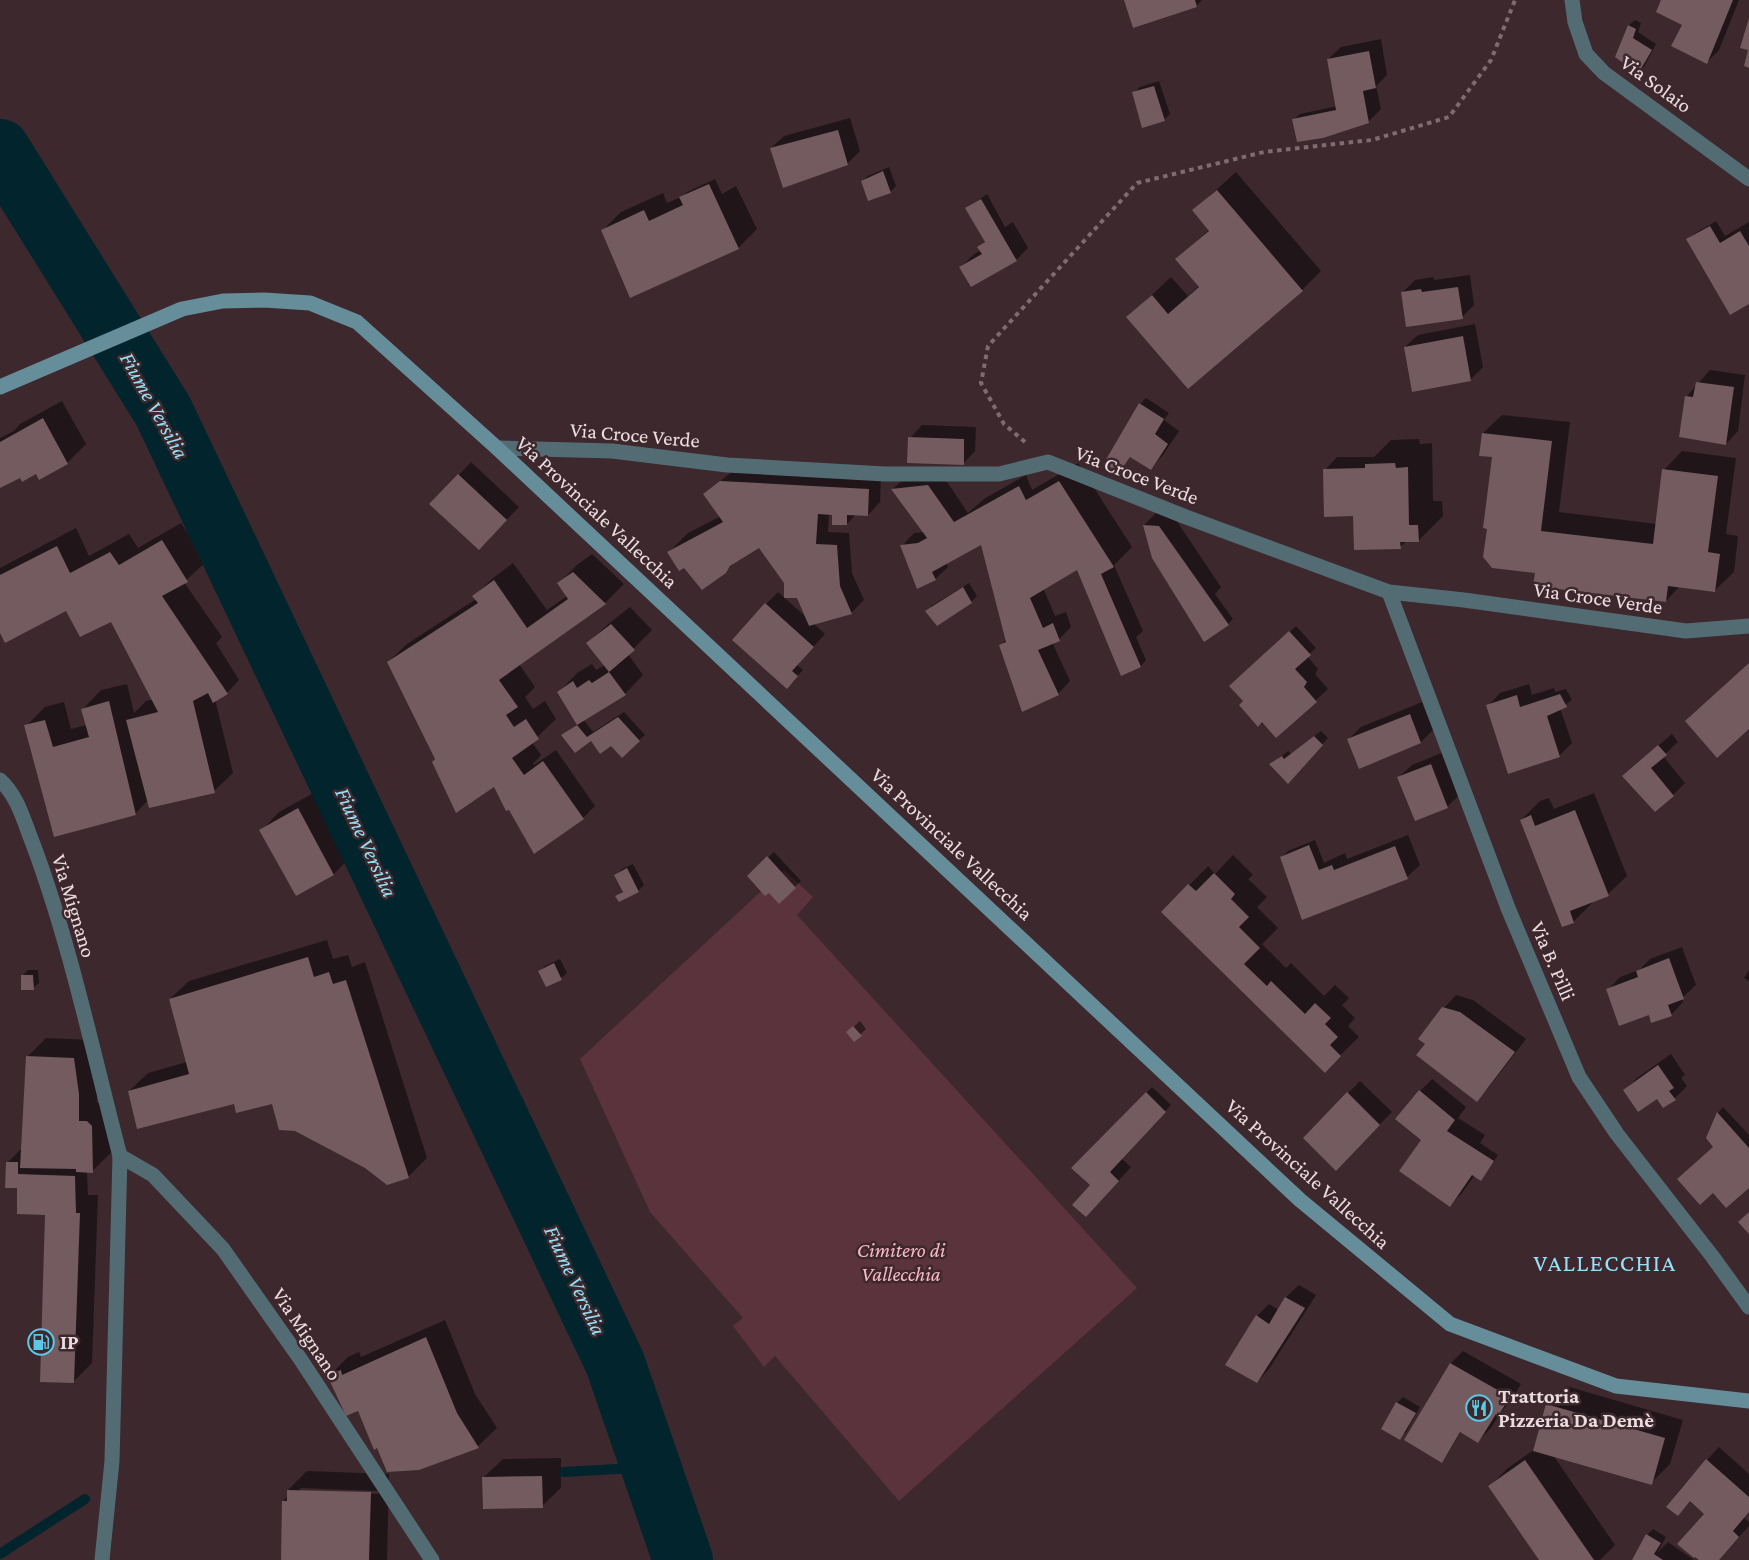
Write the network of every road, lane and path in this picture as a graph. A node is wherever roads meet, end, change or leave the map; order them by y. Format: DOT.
graph roads {
  1 [pos="1515,0"];
  2 [pos="1572,0"];
  3 [pos="1749,179"];
  4 [pos="0,387"];
  5 [pos="497,448"];
  6 [pos="1048,462"];
  7 [pos="1389,592"];
  8 [pos="1749,626"];
  9 [pos="0,780"];
  10 [pos="120,1156"];
  11 [pos="1749,1307"];
  12 [pos="1749,1401"];
  13 [pos="102,1560"];
  14 [pos="432,1560"];
  1 -- 6 [label="path"];
  2 -- 3 [label="street, Via Solaio"];
  4 -- 5 [label="main road, Via Provinciale Vallecchia"];
  5 -- 6 [label="street, Via Croce Verde"];
  5 -- 12 [label="main road, Via Provinciale Vallecchia"];
  6 -- 7 [label="street, Via Croce Verde"];
  7 -- 8 [label="street, Via Croce Verde"];
  7 -- 11 [label="street, Via B. Pilli"];
  9 -- 10 [label="street, Via Mignano"];
  10 -- 13 [label="street, Via Mignano"];
  10 -- 14 [label="street, Via Mignano"];
}
